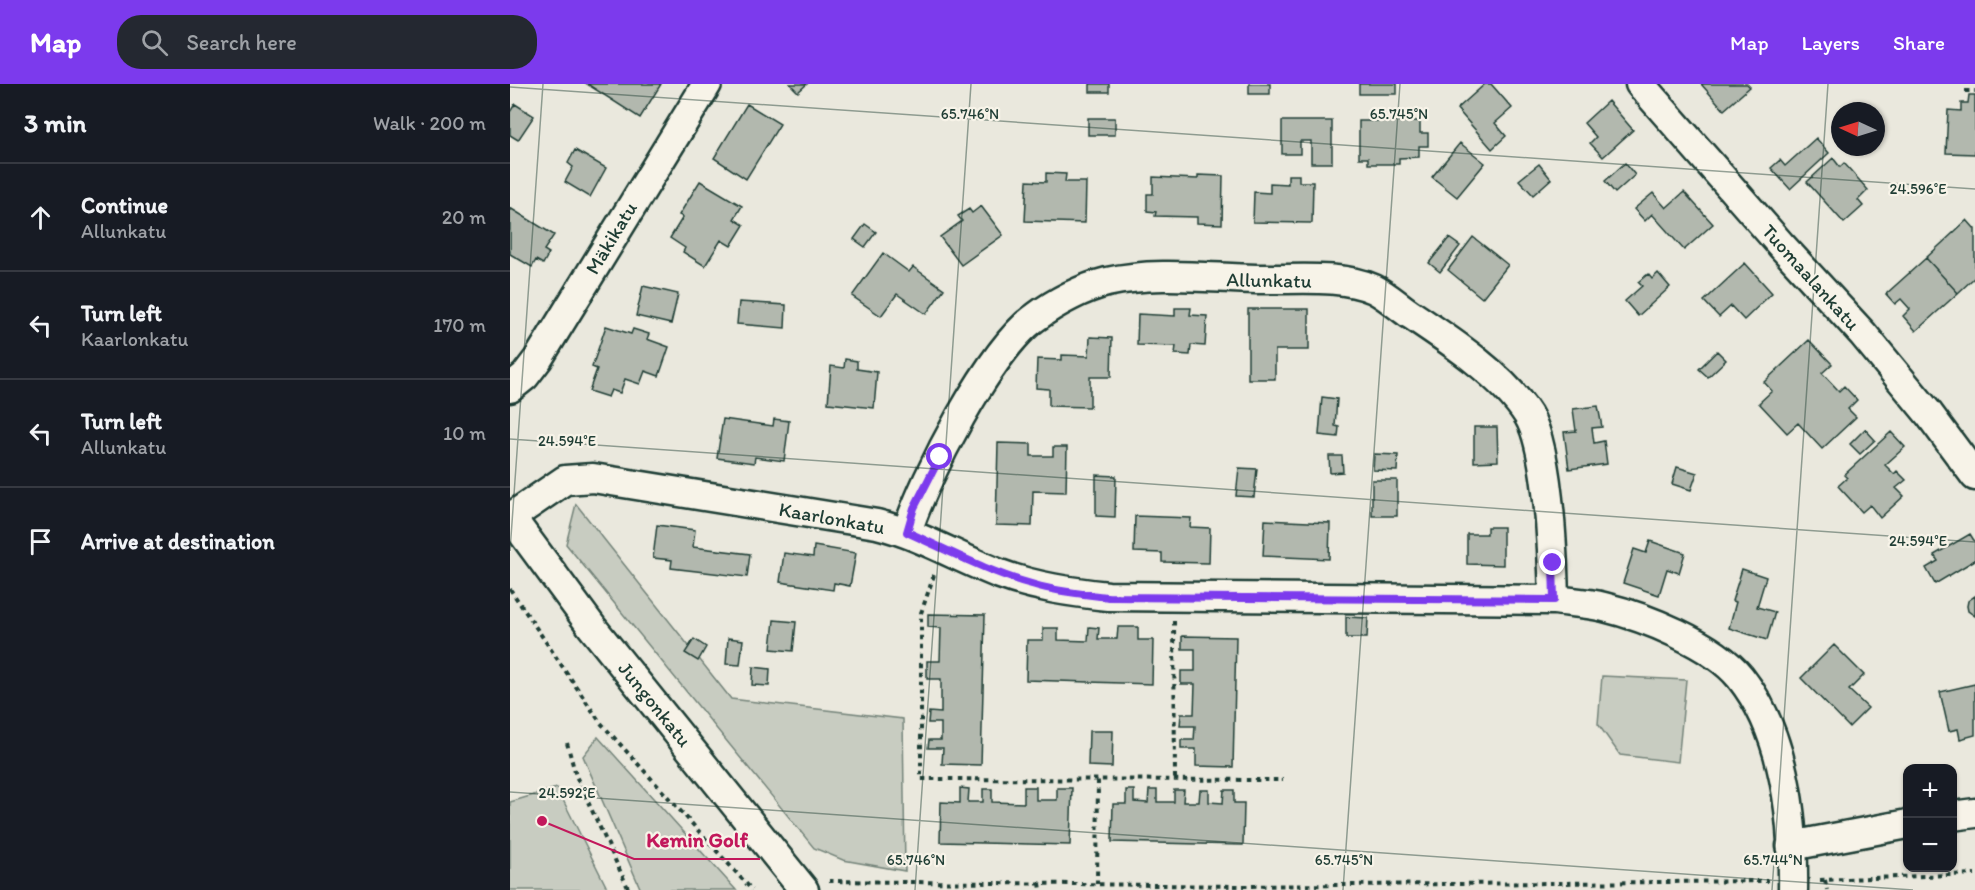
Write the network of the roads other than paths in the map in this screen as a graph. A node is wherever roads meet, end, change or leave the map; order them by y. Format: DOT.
graph roads {
  1 [pos="707,84"];
  2 [pos="1640,84"];
  3 [pos="510,388"];
  4 [pos="1975,476"];
  5 [pos="511,516"];
  6 [pos="907,532"];
  7 [pos="1554,600"];
  8 [pos="1975,813"];
  9 [pos="1957,815"];
  10 [pos="1903,825"];
  11 [pos="1791,846"];
  12 [pos="817,885"];
  13 [pos="1793,886"];
  1 -- 3 [label="street, Mäkikatu"];
  2 -- 4 [label="street, Tuomaalankatu"];
  5 -- 6 [label="street, Kaarlonkatu"];
  5 -- 12 [label="street, Jungonkatu"];
  6 -- 7 [label="street, Kaarlonkatu"];
  6 -- 7 [label="street, Allunkatu"];
  7 -- 11 [label="street, Kaarlonkatu"];
  8 -- 9 [label="street"];
  10 -- 11 [label="street"];
  11 -- 13 [label="street, Kaarlonkatu"];
}
